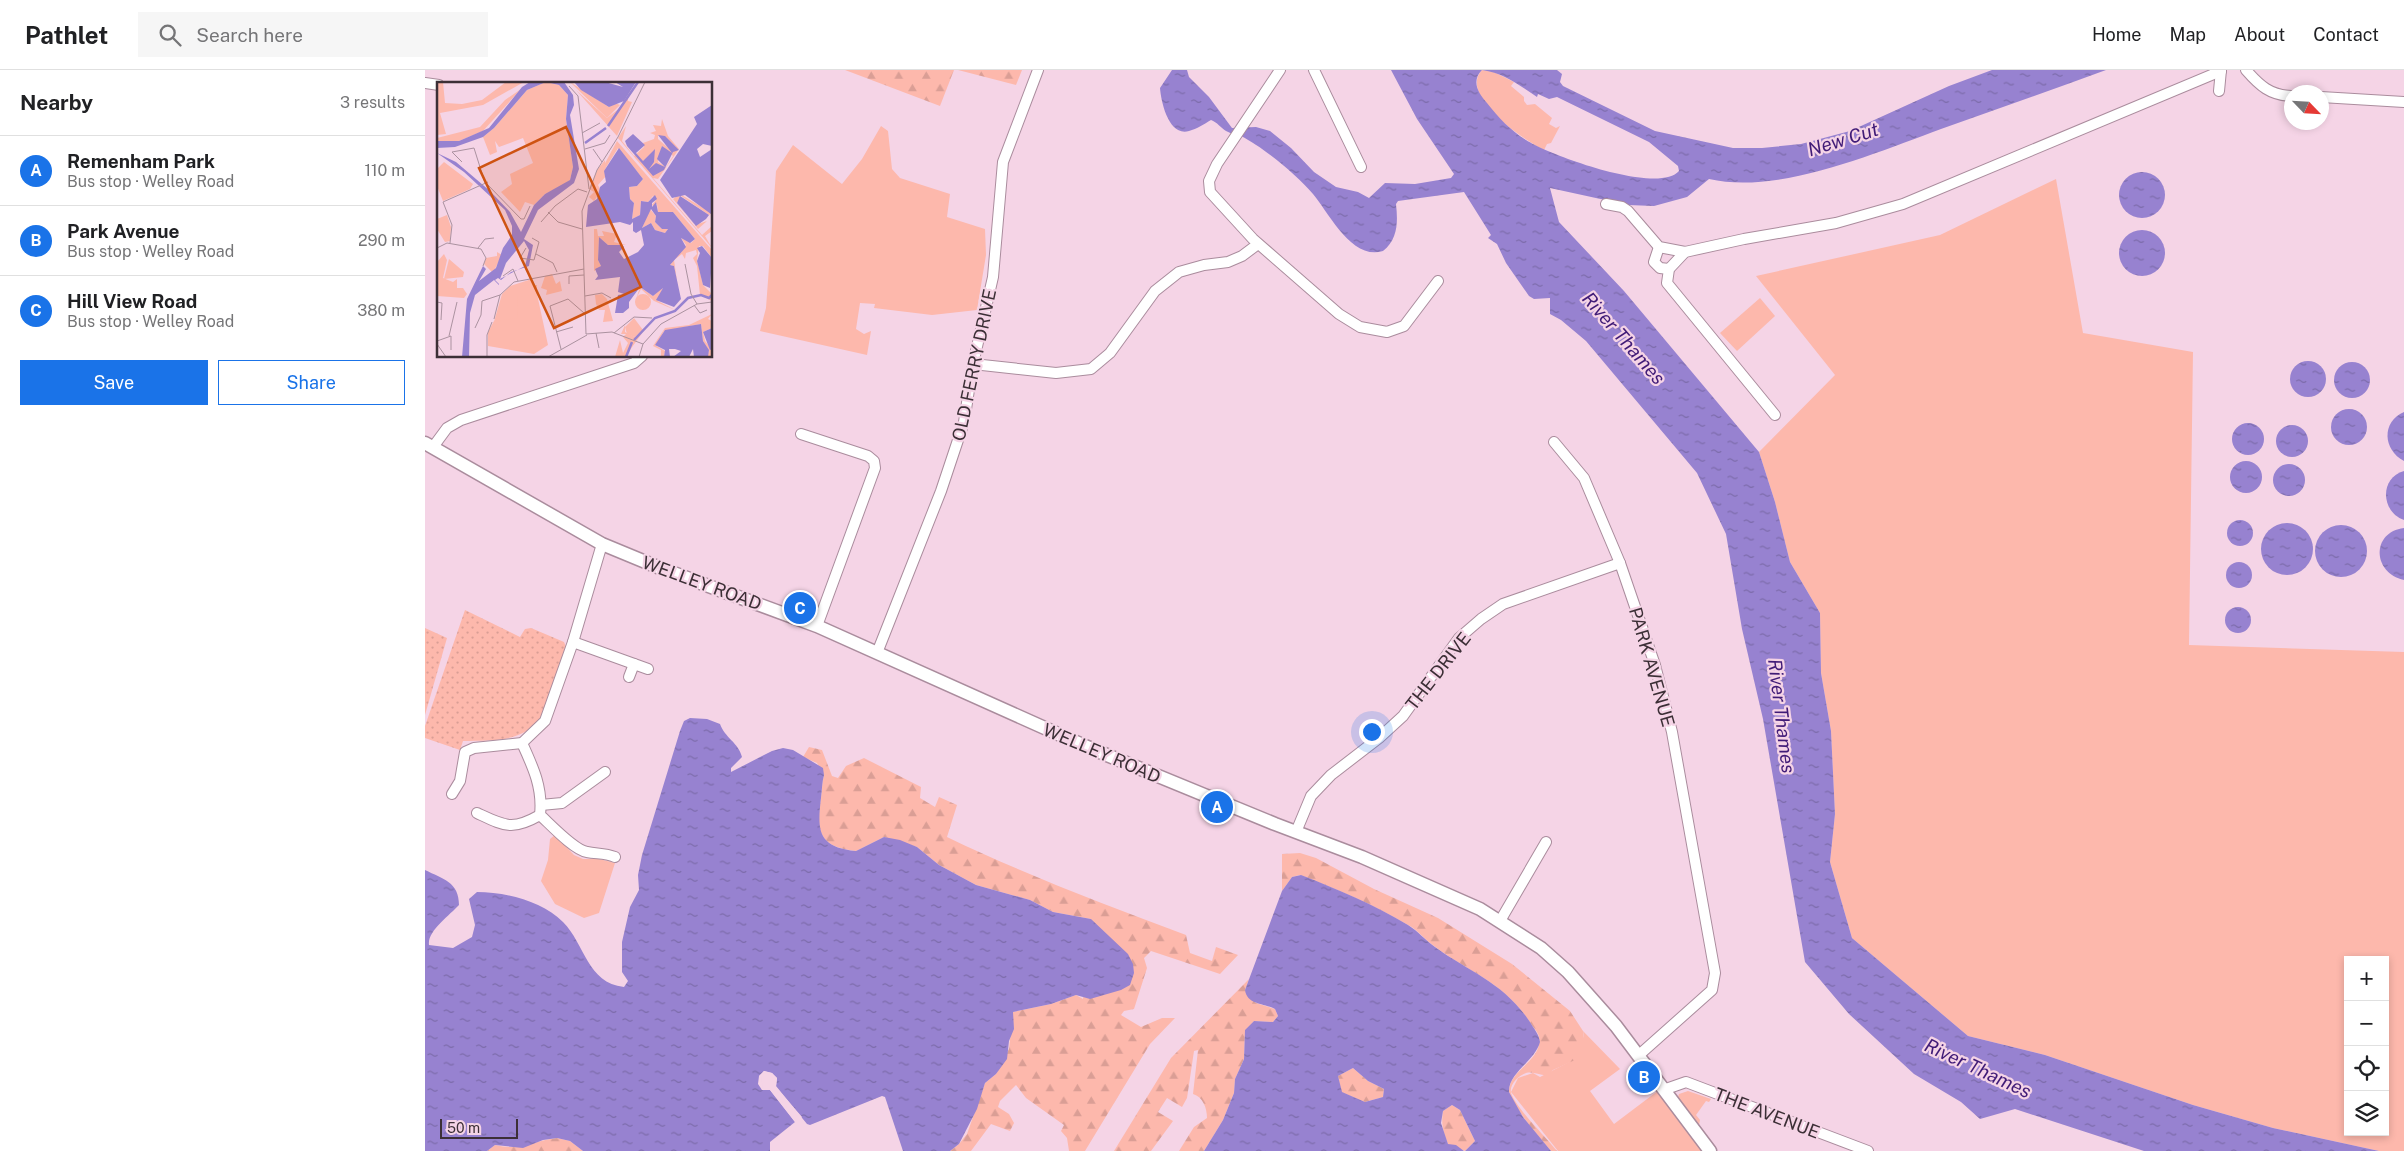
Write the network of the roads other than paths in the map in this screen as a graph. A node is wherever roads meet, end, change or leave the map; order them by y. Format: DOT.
graph roads {
  1 [pos="1038,70"];
  2 [pos="1280,70"];
  3 [pos="1314,70"];
  4 [pos="2246,70"];
  5 [pos="2221,71"];
  6 [pos="2219,91"];
  7 [pos="2284,95"];
  8 [pos="2329,97"];
  9 [pos="2404,102"];
  10 [pos="1361,167"];
  11 [pos="1606,204"];
  12 [pos="1258,244"];
  13 [pos="1659,247"];
  14 [pos="1685,252"];
  15 [pos="1669,269"];
  16 [pos="1438,281"];
  17 [pos="640,358"];
  18 [pos="973,364"];
  19 [pos="1775,415"];
  20 [pos="801,434"];
  21 [pos="1554,442"];
  22 [pos="429,445"];
  23 [pos="602,544"];
  24 [pos="1620,563"];
  25 [pos="817,626"];
  26 [pos="573,642"];
  27 [pos="877,653"];
  28 [pos="633,664"];
  29 [pos="648,669"];
  30 [pos="629,677"];
  31 [pos="522,744"];
  32 [pos="605,772"];
  33 [pos="452,794"];
  34 [pos="540,810"];
  35 [pos="477,814"];
  36 [pos="1296,832"];
  37 [pos="1546,842"];
  38 [pos="615,857"];
  39 [pos="1500,921"];
  40 [pos="1639,1055"];
  41 [pos="1666,1090"];
  42 [pos="1710,1151"];
  43 [pos="1868,1151"];
  1 -- 18 [label="street, OLD FERRY DRIVE"];
  2 -- 12 [label="street"];
  3 -- 10 [label="street"];
  4 -- 7 [label="street"];
  5 -- 6 [label="street"];
  5 -- 14 [label="street"];
  8 -- 9 [label="street"];
  11 -- 13 [label="street"];
  12 -- 16 [label="street"];
  12 -- 18 [label="street"];
  13 -- 14 [label="street"];
  13 -- 15 [label="street"];
  14 -- 15 [label="street"];
  15 -- 19 [label="street"];
  17 -- 22 [label="street"];
  18 -- 27 [label="street, OLD FERRY DRIVE"];
  20 -- 25 [label="street"];
  21 -- 24 [label="street, PARK AVENUE"];
  22 -- 23 [label="main road, WELLEY ROAD"];
  23 -- 25 [label="main road, WELLEY ROAD"];
  23 -- 26 [label="street"];
  24 -- 36 [label="street, THE DRIVE"];
  24 -- 40 [label="street, PARK AVENUE"];
  25 -- 27 [label="main road, WELLEY ROAD"];
  26 -- 28 [label="street"];
  26 -- 31 [label="street"];
  27 -- 36 [label="main road, WELLEY ROAD"];
  28 -- 29 [label="street"];
  28 -- 30 [label="street"];
  31 -- 33 [label="street"];
  31 -- 34 [label="street"];
  32 -- 34 [label="street"];
  34 -- 35 [label="street"];
  34 -- 38 [label="street"];
  36 -- 39 [label="main road, WELLEY ROAD"];
  37 -- 39 [label="street"];
  39 -- 40 [label="main road, WELLEY ROAD"];
  40 -- 41 [label="main road, WELLEY ROAD"];
  41 -- 42 [label="main road, WELLEY ROAD"];
  41 -- 43 [label="street, THE AVENUE"];
}
